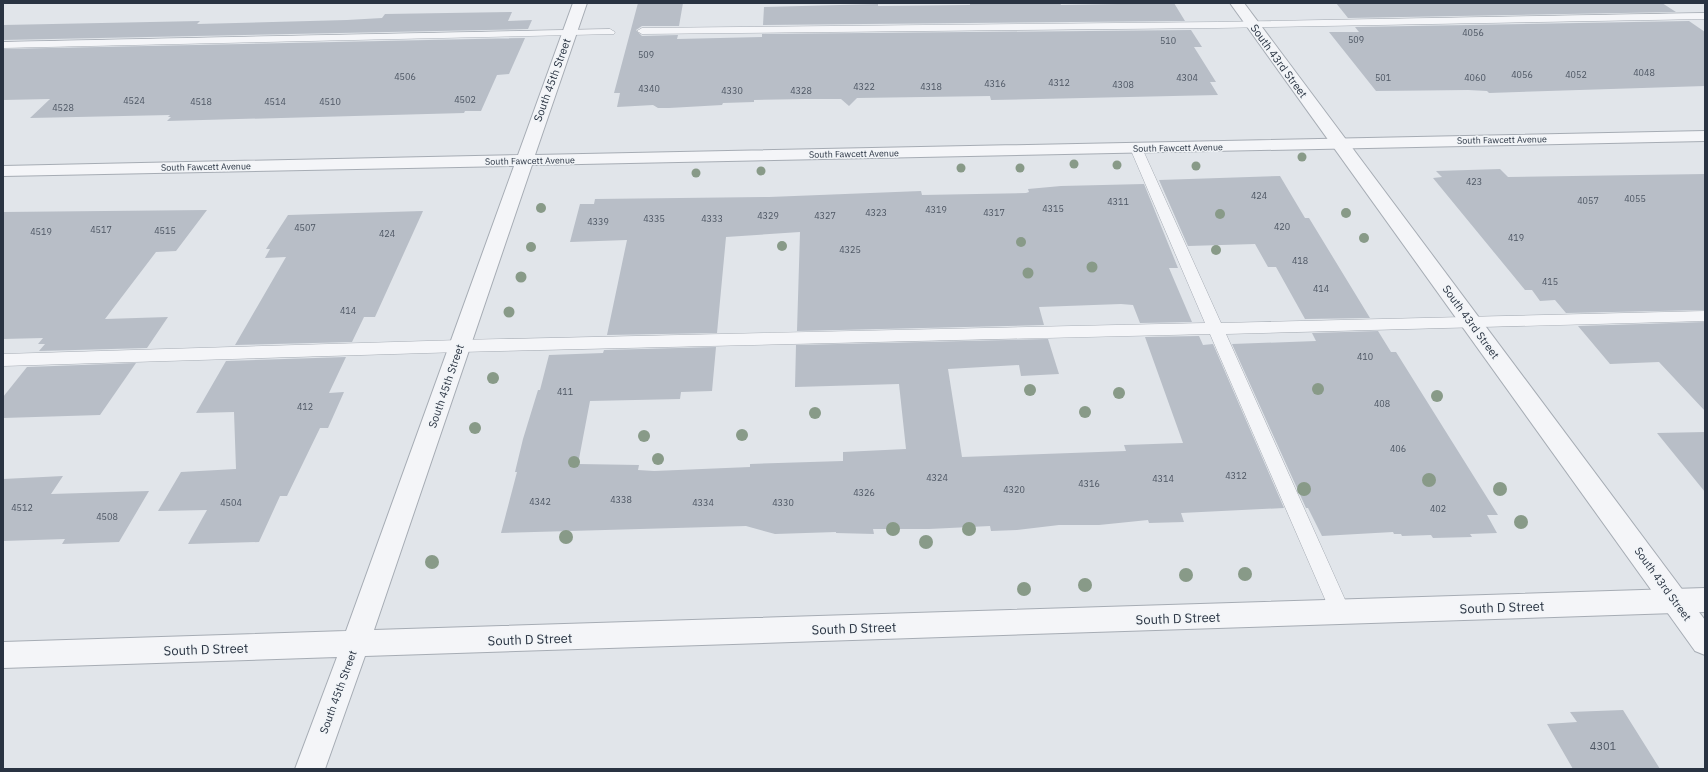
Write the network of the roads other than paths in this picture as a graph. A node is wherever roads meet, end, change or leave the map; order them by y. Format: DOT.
graph roads {
  1 [pos="580,3"];
  2 [pos="1237,3"];
  3 [pos="1705,16"];
  4 [pos="1252,24"];
  5 [pos="642,31"];
  6 [pos="610,32"];
  7 [pos="569,33"];
  8 [pos="3,45"];
  9 [pos="1705,136"];
  10 [pos="1339,144"];
  11 [pos="1136,148"];
  12 [pos="523,161"];
  13 [pos="3,171"];
  14 [pos="1705,316"];
  15 [pos="1471,321"];
  16 [pos="1216,328"];
  17 [pos="460,346"];
  18 [pos="3,360"];
  19 [pos="1705,600"];
  20 [pos="1676,601"];
  21 [pos="1341,613"];
  22 [pos="1705,642"];
  23 [pos="356,644"];
  24 [pos="3,655"];
  25 [pos="310,769"];
  1 -- 7 [label="street, South 45th Street"];
  2 -- 4 [label="street, South 43rd Street"];
  3 -- 4 [label="lane"];
  4 -- 5 [label="lane"];
  4 -- 10 [label="street, South 43rd Street"];
  6 -- 7 [label="lane"];
  7 -- 8 [label="lane"];
  7 -- 12 [label="street, South 45th Street"];
  9 -- 10 [label="street, South Fawcett Avenue"];
  10 -- 11 [label="street, South Fawcett Avenue"];
  10 -- 15 [label="street, South 43rd Street"];
  11 -- 12 [label="street, South Fawcett Avenue"];
  11 -- 16 [label="lane"];
  12 -- 13 [label="street, South Fawcett Avenue"];
  12 -- 17 [label="street, South 45th Street"];
  14 -- 15 [label="lane"];
  15 -- 16 [label="lane"];
  15 -- 20 [label="street, South 43rd Street"];
  16 -- 17 [label="lane"];
  16 -- 21 [label="lane"];
  17 -- 18 [label="lane"];
  17 -- 23 [label="street, South 45th Street"];
  19 -- 20 [label="street, South D Street"];
  20 -- 21 [label="street, South D Street"];
  20 -- 22 [label="street, South 43rd Street"];
  21 -- 23 [label="street, South D Street"];
  23 -- 24 [label="street, South D Street"];
  23 -- 25 [label="street, South 45th Street"];
}
